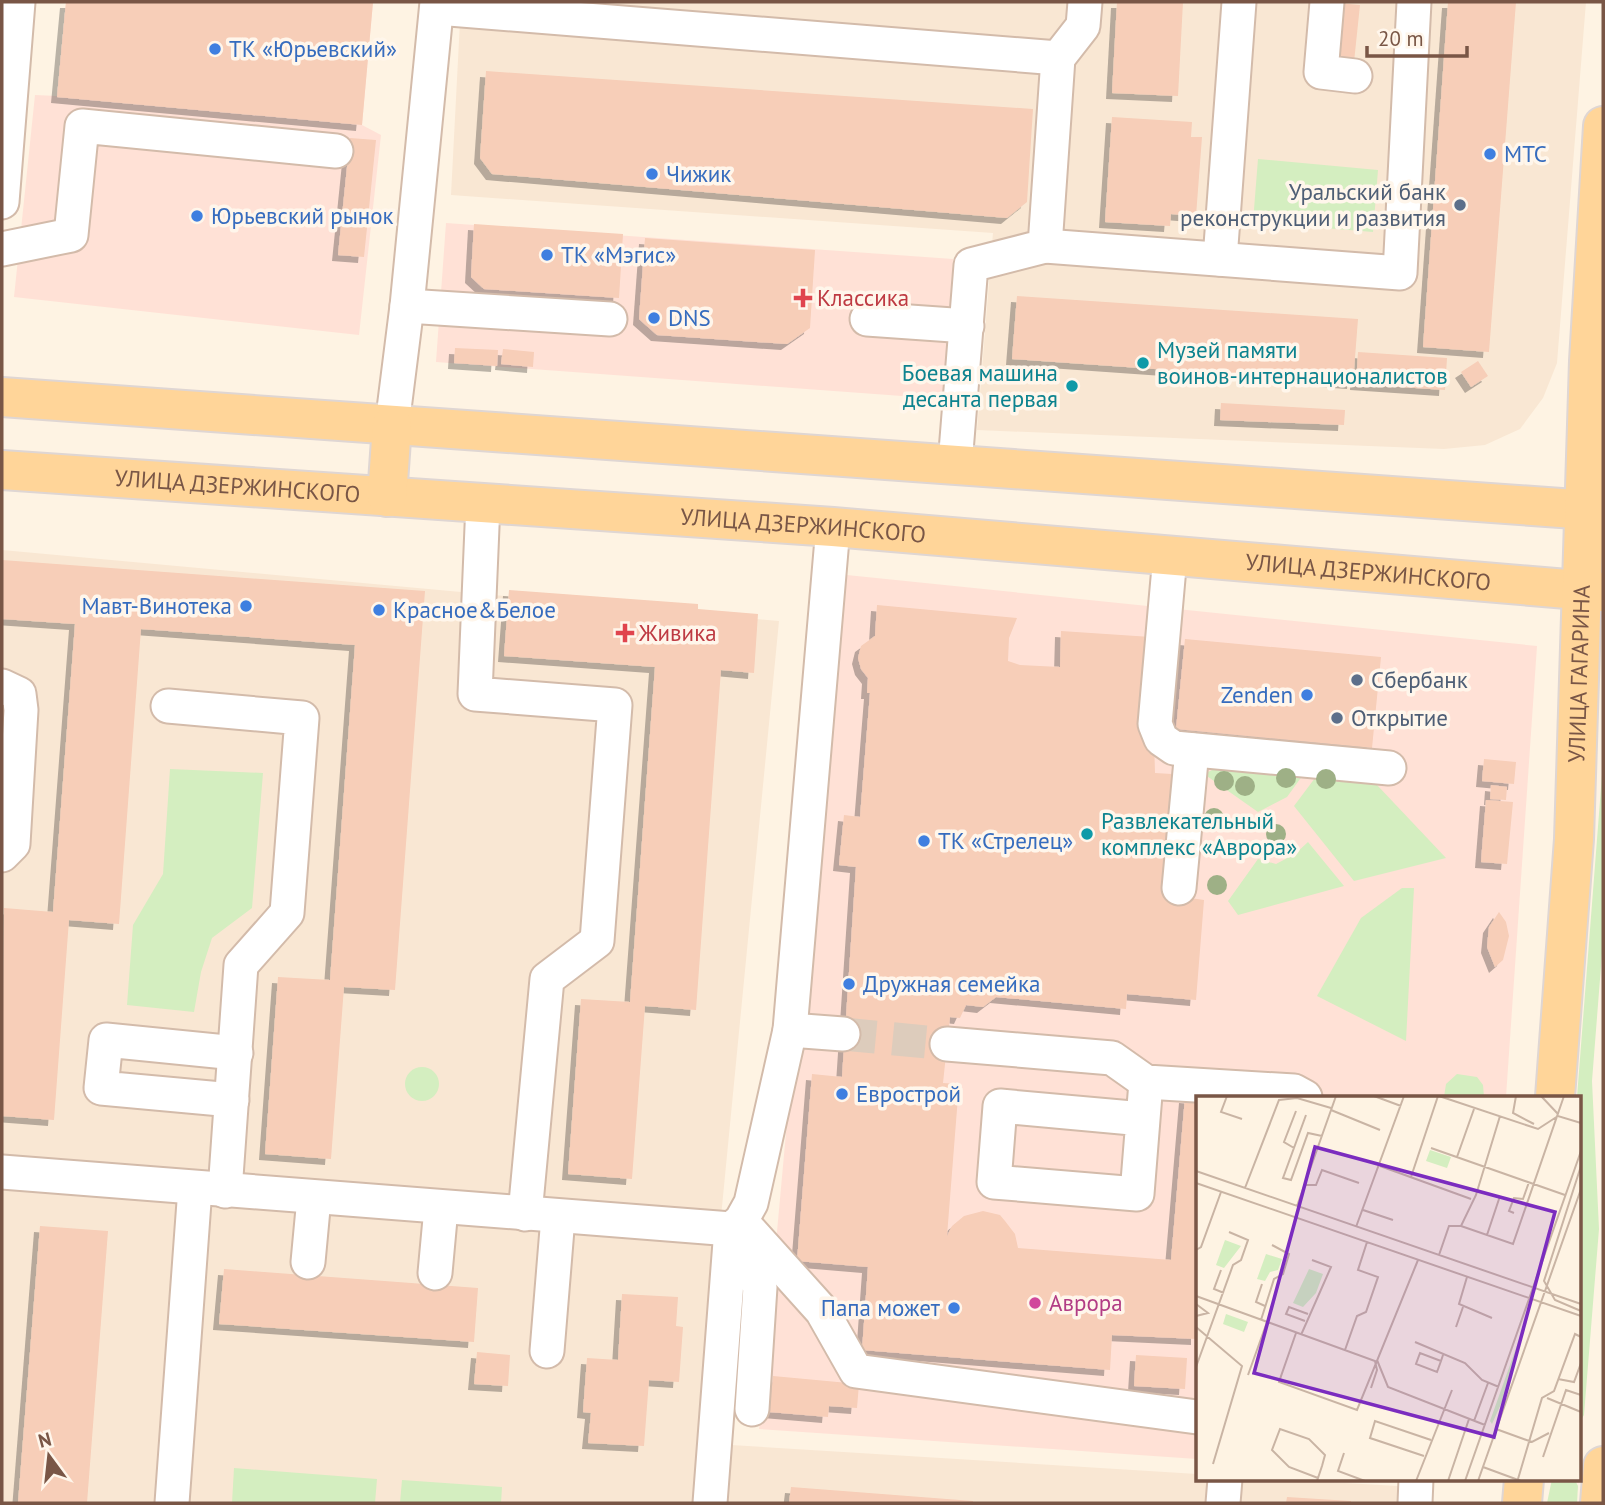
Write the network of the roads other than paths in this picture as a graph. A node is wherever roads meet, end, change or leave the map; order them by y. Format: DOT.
graph roads {
  1 [pos="18,2"];
  2 [pos="1085,2"];
  3 [pos="1240,2"];
  4 [pos="1327,2"];
  5 [pos="1414,2"];
  6 [pos="437,5"];
  7 [pos="651,14"];
  8 [pos="1058,58"];
  9 [pos="1355,76"];
  10 [pos="1603,126"];
  11 [pos="336,151"];
  12 [pos="2,202"];
  13 [pos="1045,246"];
  14 [pos="2,249"];
  15 [pos="1220,258"];
  16 [pos="407,306"];
  17 [pos="610,319"];
  18 [pos="867,319"];
  19 [pos="967,326"];
  20 [pos="2,397"];
  21 [pos="392,425"];
  22 [pos="955,464"];
  23 [pos="2,470"];
  24 [pos="387,497"];
  25 [pos="483,503"];
  26 [pos="1595,510"];
  27 [pos="833,527"];
  28 [pos="1170,556"];
  29 [pos="1593,591"];
  30 [pos="2,686"];
  31 [pos="168,706"];
  32 [pos="1192,750"];
  33 [pos="1389,768"];
  34 [pos="2,855"];
  35 [pos="1180,888"];
  36 [pos="790,1030"];
  37 [pos="843,1034"];
  38 [pos="947,1044"];
  39 [pos="236,1053"];
  40 [pos="1146,1082"];
  41 [pos="1303,1096"];
  42 [pos="1555,1096"];
  43 [pos="232,1100"];
  44 [pos="1143,1119"];
  45 [pos="2,1172"];
  46 [pos="210,1190"];
  47 [pos="314,1198"];
  48 [pos="441,1208"];
  49 [pos="525,1214"];
  50 [pos="558,1217"];
  51 [pos="736,1225"];
  52 [pos="308,1262"];
  53 [pos="435,1273"];
  54 [pos="547,1351"];
  55 [pos="752,1409"];
  56 [pos="1196,1417"];
  57 [pos="1580,1451"];
  58 [pos="1603,1453"];
  59 [pos="1603,1466"];
  60 [pos="1225,1480"];
  61 [pos="1416,1480"];
  62 [pos="1524,1480"];
  63 [pos="172,1503"];
  64 [pos="710,1503"];
  65 [pos="1223,1503"];
  66 [pos="1415,1503"];
  67 [pos="1522,1503"];
  68 [pos="1600,1503"];
  1 -- 12 [label="street"];
  2 -- 8 [label="street"];
  3 -- 15 [label="street"];
  4 -- 9 [label="street"];
  5 -- 15 [label="street"];
  6 -- 7 [label="street"];
  6 -- 16 [label="street"];
  7 -- 8 [label="street"];
  8 -- 13 [label="street"];
  10 -- 26 [label="main road, УЛИЦА ГАГАРИНА"];
  11 -- 14 [label="street"];
  13 -- 15 [label="street"];
  13 -- 19 [label="street"];
  16 -- 17 [label="street"];
  16 -- 21 [label="street"];
  18 -- 19 [label="street"];
  19 -- 22 [label="street"];
  20 -- 21 [label="main road"];
  21 -- 22 [label="main road"];
  21 -- 24 [label="main road"];
  22 -- 26 [label="main road"];
  23 -- 24 [label="main road, УЛИЦА ДЗЕРЖИНСКОГО"];
  24 -- 25 [label="main road, УЛИЦА ДЗЕРЖИНСКОГО"];
  25 -- 27 [label="main road, УЛИЦА ДЗЕРЖИНСКОГО"];
  25 -- 49 [label="street"];
  26 -- 29 [label="main road, УЛИЦА ГАГАРИНА"];
  27 -- 28 [label="main road, УЛИЦА ДЗЕРЖИНСКОГО"];
  27 -- 36 [label="street"];
  28 -- 29 [label="main road, УЛИЦА ДЗЕРЖИНСКОГО"];
  28 -- 32 [label="street"];
  29 -- 42 [label="main road, УЛИЦА ГАГАРИНА"];
  30 -- 34 [label="street"];
  31 -- 39 [label="street"];
  32 -- 33 [label="street"];
  32 -- 35 [label="street"];
  36 -- 37 [label="street"];
  36 -- 51 [label="street"];
  38 -- 40 [label="street"];
  39 -- 43 [label="street"];
  39 -- 43 [label="street"];
  40 -- 41 [label="street"];
  40 -- 44 [label="street"];
  43 -- 46 [label="street"];
  44 -- 44 [label="street"];
  45 -- 46 [label="street"];
  46 -- 47 [label="street"];
  46 -- 63 [label="street"];
  47 -- 48 [label="street"];
  47 -- 52 [label="street"];
  48 -- 49 [label="street"];
  48 -- 53 [label="street"];
  49 -- 50 [label="street"];
  50 -- 51 [label="street"];
  50 -- 54 [label="street"];
  51 -- 55 [label="street"];
  51 -- 56 [label="street"];
  51 -- 64 [label="street"];
  57 -- 58 [label="main road"];
  59 -- 68 [label="main road"];
  60 -- 65 [label="street"];
  61 -- 66 [label="street"];
  62 -- 67 [label="main road"];
}
